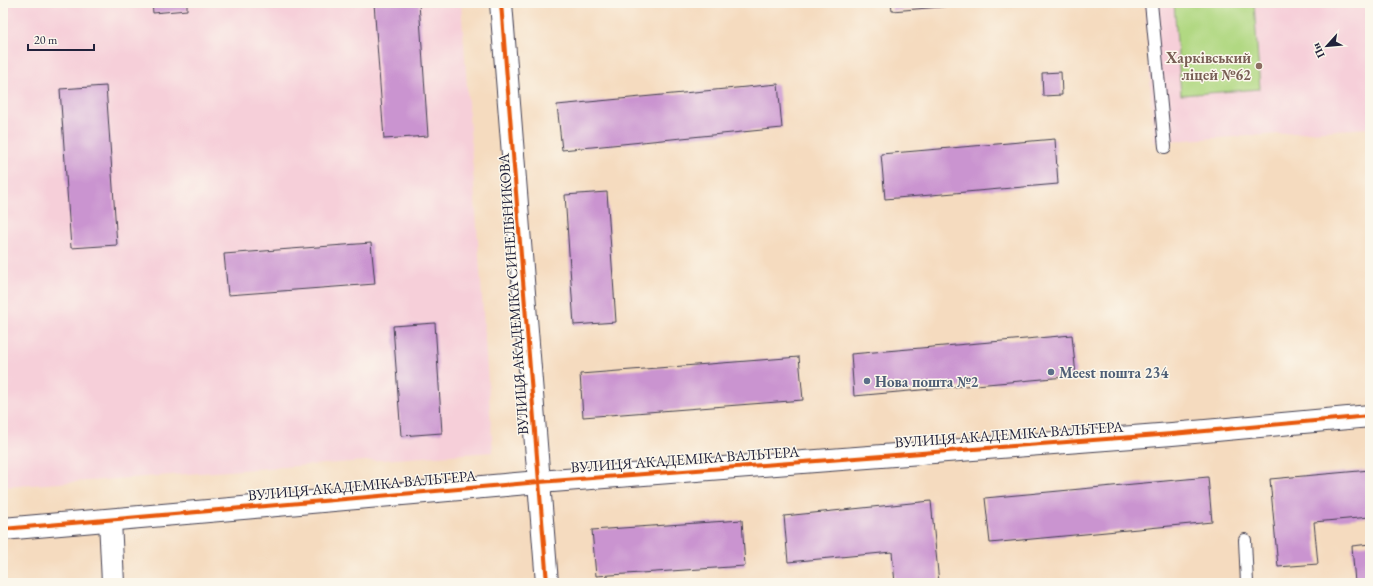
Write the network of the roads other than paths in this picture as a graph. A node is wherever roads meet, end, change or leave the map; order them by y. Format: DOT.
graph roads {
  1 [pos="501,3"];
  2 [pos="1151,3"];
  3 [pos="1165,146"];
  4 [pos="1370,416"];
  5 [pos="539,482"];
  6 [pos="110,520"];
  7 [pos="3,529"];
  8 [pos="1245,540"];
  9 [pos="113,583"];
  10 [pos="547,583"];
  11 [pos="1247,583"];
  1 -- 5 [label="street, ВУЛИЦЯ АКАДЕМІКА СИНЕЛЬНИКОВА"];
  2 -- 3 [label="lane"];
  4 -- 5 [label="street, ВУЛИЦЯ АКАДЕМІКА ВАЛЬТЕРА"];
  5 -- 6 [label="street, ВУЛИЦЯ АКАДЕМІКА ВАЛЬТЕРА"];
  5 -- 10 [label="street, ВУЛИЦЯ АКАДЕМІКА СИНЕЛЬНИКОВА"];
  6 -- 7 [label="street, ВУЛИЦЯ АКАДЕМІКА ВАЛЬТЕРА"];
  6 -- 9 [label="street"];
  8 -- 11 [label="lane"];
}
